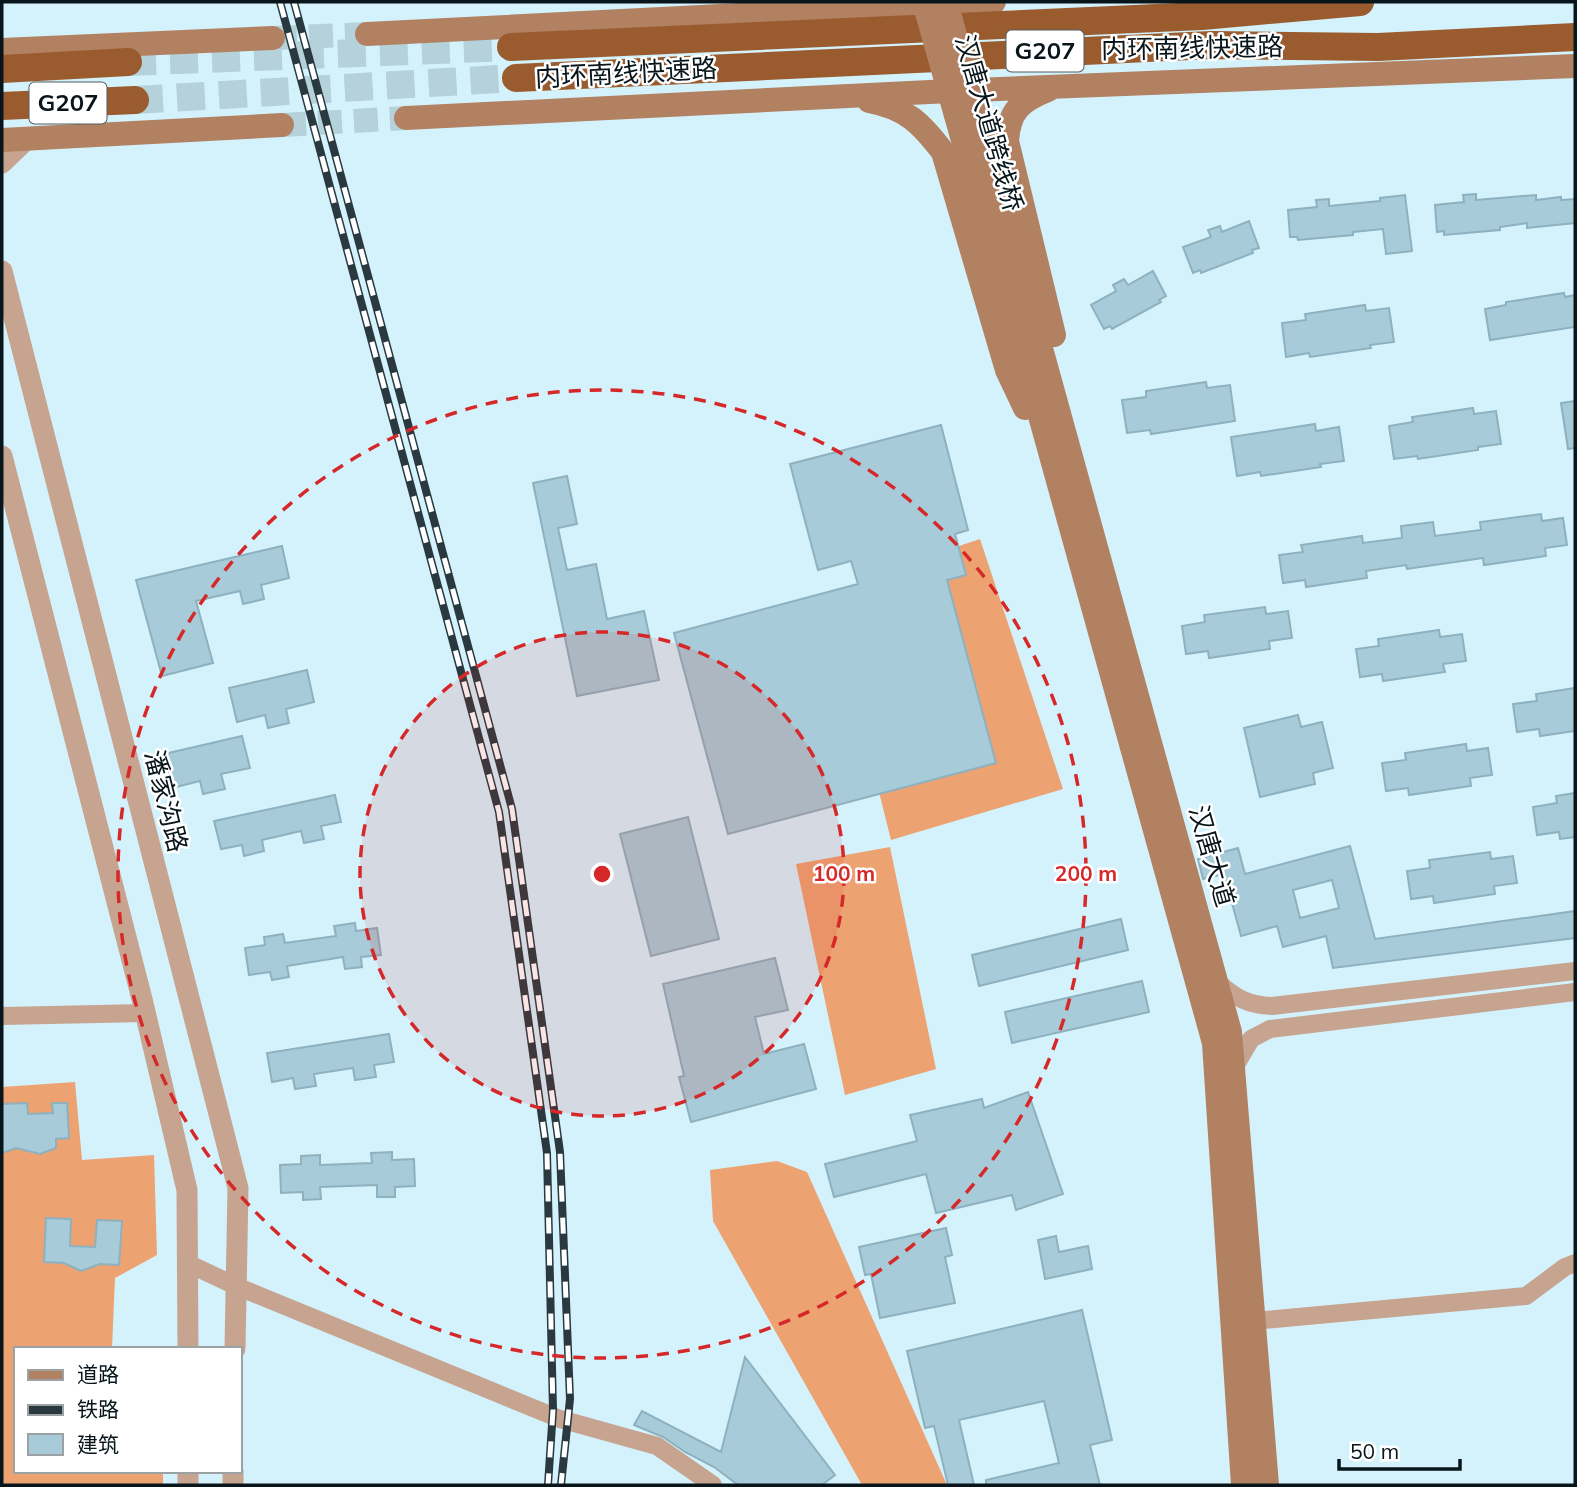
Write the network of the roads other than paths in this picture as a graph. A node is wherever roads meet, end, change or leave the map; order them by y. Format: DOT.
graph roads {
  1 [pos="924,2"];
  2 [pos="946,2"];
  3 [pos="994,2"];
  4 [pos="1360,2"];
  5 [pos="837,6"];
  6 [pos="367,34"];
  7 [pos="2,35"];
  8 [pos="1575,37"];
  9 [pos="273,38"];
  10 [pos="1485,41"];
  11 [pos="511,47"];
  12 [pos="1575,47"];
  13 [pos="29,48"];
  14 [pos="2,50"];
  15 [pos="128,62"];
  16 [pos="1575,66"];
  17 [pos="2,69"];
  18 [pos="516,78"];
  19 [pos="1054,87"];
  20 [pos="841,96"];
  21 [pos="135,100"];
  22 [pos="2,106"];
  23 [pos="406,118"];
  24 [pos="282,125"];
  25 [pos="27,139"];
  26 [pos="2,140"];
  27 [pos="1007,141"];
  28 [pos="943,152"];
  29 [pos="2,163"];
  30 [pos="1006,260"];
  31 [pos="2,271"];
  32 [pos="2,456"];
  33 [pos="1060,458"];
  34 [pos="1575,971"];
  35 [pos="1216,980"];
  36 [pos="1575,992"];
  37 [pos="145,1013"];
  38 [pos="2,1016"];
  39 [pos="1233,1070"];
  40 [pos="187,1263"];
  41 [pos="1575,1264"];
  42 [pos="236,1286"];
  43 [pos="1252,1321"];
  44 [pos="188,1347"];
  45 [pos="235,1347"];
  46 [pos="713,1485"];
  47 [pos="1243,1485"];
  48 [pos="1267,1485"];
  1 -- 30 [label="main road, 汉唐大道跨线桥, bridge"];
  2 -- 30 [label="main road, 汉唐大道跨线桥, bridge"];
  3 -- 5 [label="main road"];
  4 -- 11 [label="highway, 内环南线快速路 / G207"];
  5 -- 6 [label="main road"];
  7 -- 13 [label="street"];
  8 -- 10 [label="highway, 内环南线快速路 / G207"];
  9 -- 13 [label="main road"];
  10 -- 12 [label="highway"];
  10 -- 18 [label="highway, 内环南线快速路 / G207"];
  13 -- 14 [label="main road"];
  15 -- 17 [label="highway, G207"];
  16 -- 19 [label="main road"];
  19 -- 20 [label="main road"];
  19 -- 27 [label="main road"];
  20 -- 23 [label="main road"];
  20 -- 28 [label="main road"];
  21 -- 22 [label="highway, G207"];
  24 -- 25 [label="main road"];
  25 -- 26 [label="main road"];
  25 -- 29 [label="street"];
  27 -- 28 [label="main road"];
  27 -- 33 [label="main road"];
  28 -- 33 [label="main road"];
  30 -- 33 [label="main road, 汉唐大道"];
  31 -- 42 [label="street, 潘家沟路"];
  32 -- 37 [label="street"];
  33 -- 35 [label="main road, 汉唐大道"];
  33 -- 47 [label="main road, 汉唐大道"];
  34 -- 35 [label="street"];
  35 -- 39 [label="main road, 汉唐大道"];
  36 -- 39 [label="street"];
  37 -- 38 [label="street"];
  37 -- 40 [label="street"];
  39 -- 43 [label="main road, 汉唐大道"];
  40 -- 42 [label="street"];
  40 -- 44 [label="street"];
  41 -- 43 [label="street"];
  42 -- 45 [label="street, 潘家沟路"];
  42 -- 46 [label="street"];
  43 -- 48 [label="main road, 汉唐大道"];
}
